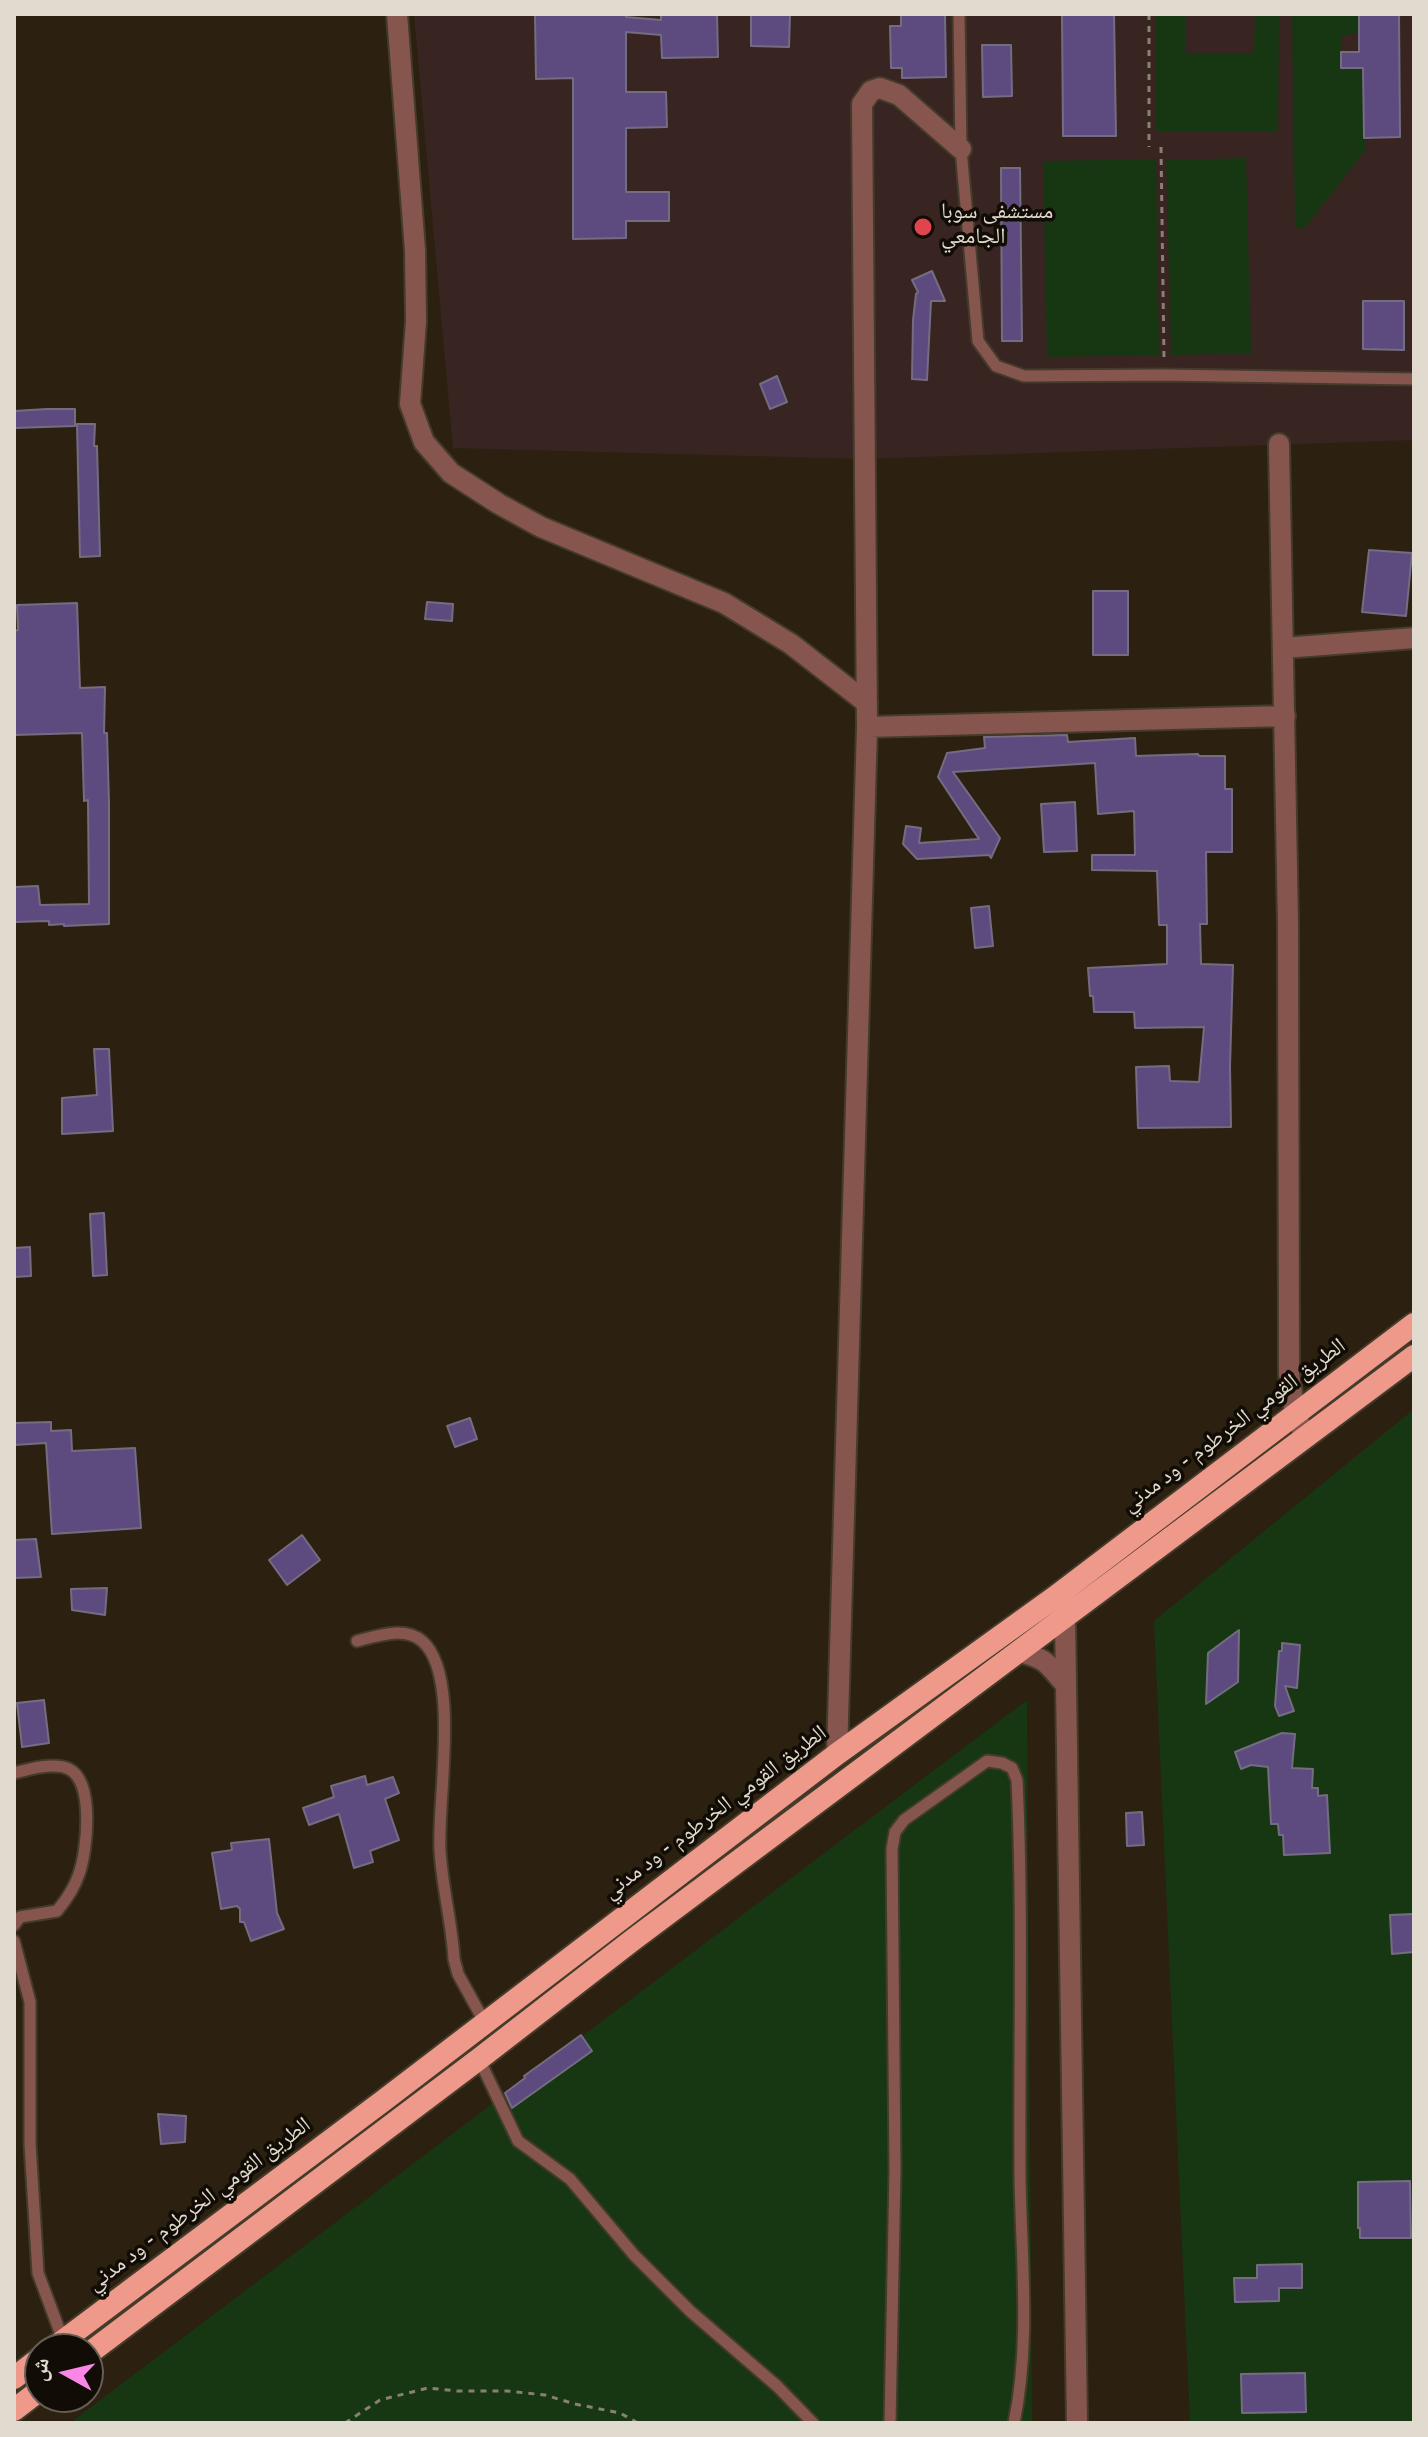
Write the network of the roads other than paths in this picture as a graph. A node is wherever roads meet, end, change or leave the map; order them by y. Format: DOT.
graph roads {
  1 [pos="397,14"];
  2 [pos="959,14"];
  3 [pos="961,149"];
  4 [pos="1414,379"];
  5 [pos="1279,444"];
  6 [pos="1414,638"];
  7 [pos="1283,648"];
  8 [pos="867,703"];
  9 [pos="1285,716"];
  10 [pos="867,727"];
  11 [pos="1414,1324"];
  12 [pos="1414,1356"];
  13 [pos="1295,1413"];
  14 [pos="1305,1436"];
  15 [pos="1065,1617"];
  16 [pos="357,1641"];
  17 [pos="1018,1652"];
  18 [pos="1066,1685"];
  19 [pos="837,1754"];
  20 [pos="14,1773"];
  21 [pos="14,1925"];
  22 [pos="14,1941"];
  23 [pos="485,2023"];
  24 [pos="479,2059"];
  25 [pos="54,2333"];
  26 [pos="73,2333"];
  27 [pos="104,2342"];
  28 [pos="813,2423"];
  29 [pos="890,2423"];
  30 [pos="1014,2423"];
  31 [pos="1077,2423"];
  1 -- 8 [label="street"];
  2 -- 3 [label="lane"];
  3 -- 4 [label="lane"];
  3 -- 8 [label="street"];
  5 -- 7 [label="street"];
  6 -- 7 [label="street"];
  7 -- 9 [label="street"];
  8 -- 10 [label="street"];
  9 -- 10 [label="street"];
  9 -- 13 [label="street"];
  10 -- 19 [label="street"];
  11 -- 13 [label="highway, الطريق القومي الخرطوم - ود مدني"];
  12 -- 14 [label="highway"];
  13 -- 14 [label="street"];
  13 -- 19 [label="highway, الطريق القومي الخرطوم - ود مدني"];
  14 -- 15 [label="highway"];
  15 -- 17 [label="highway"];
  15 -- 18 [label="street"];
  16 -- 23 [label="lane"];
  17 -- 18 [label="street"];
  17 -- 24 [label="highway"];
  18 -- 31 [label="street"];
  19 -- 23 [label="highway, الطريق القومي الخرطوم - ود مدني"];
  20 -- 21 [label="lane"];
  22 -- 25 [label="lane"];
  23 -- 26 [label="highway, الطريق القومي الخرطوم - ود مدني"];
  24 -- 27 [label="highway"];
  24 -- 28 [label="lane"];
  29 -- 30 [label="lane"];
}
